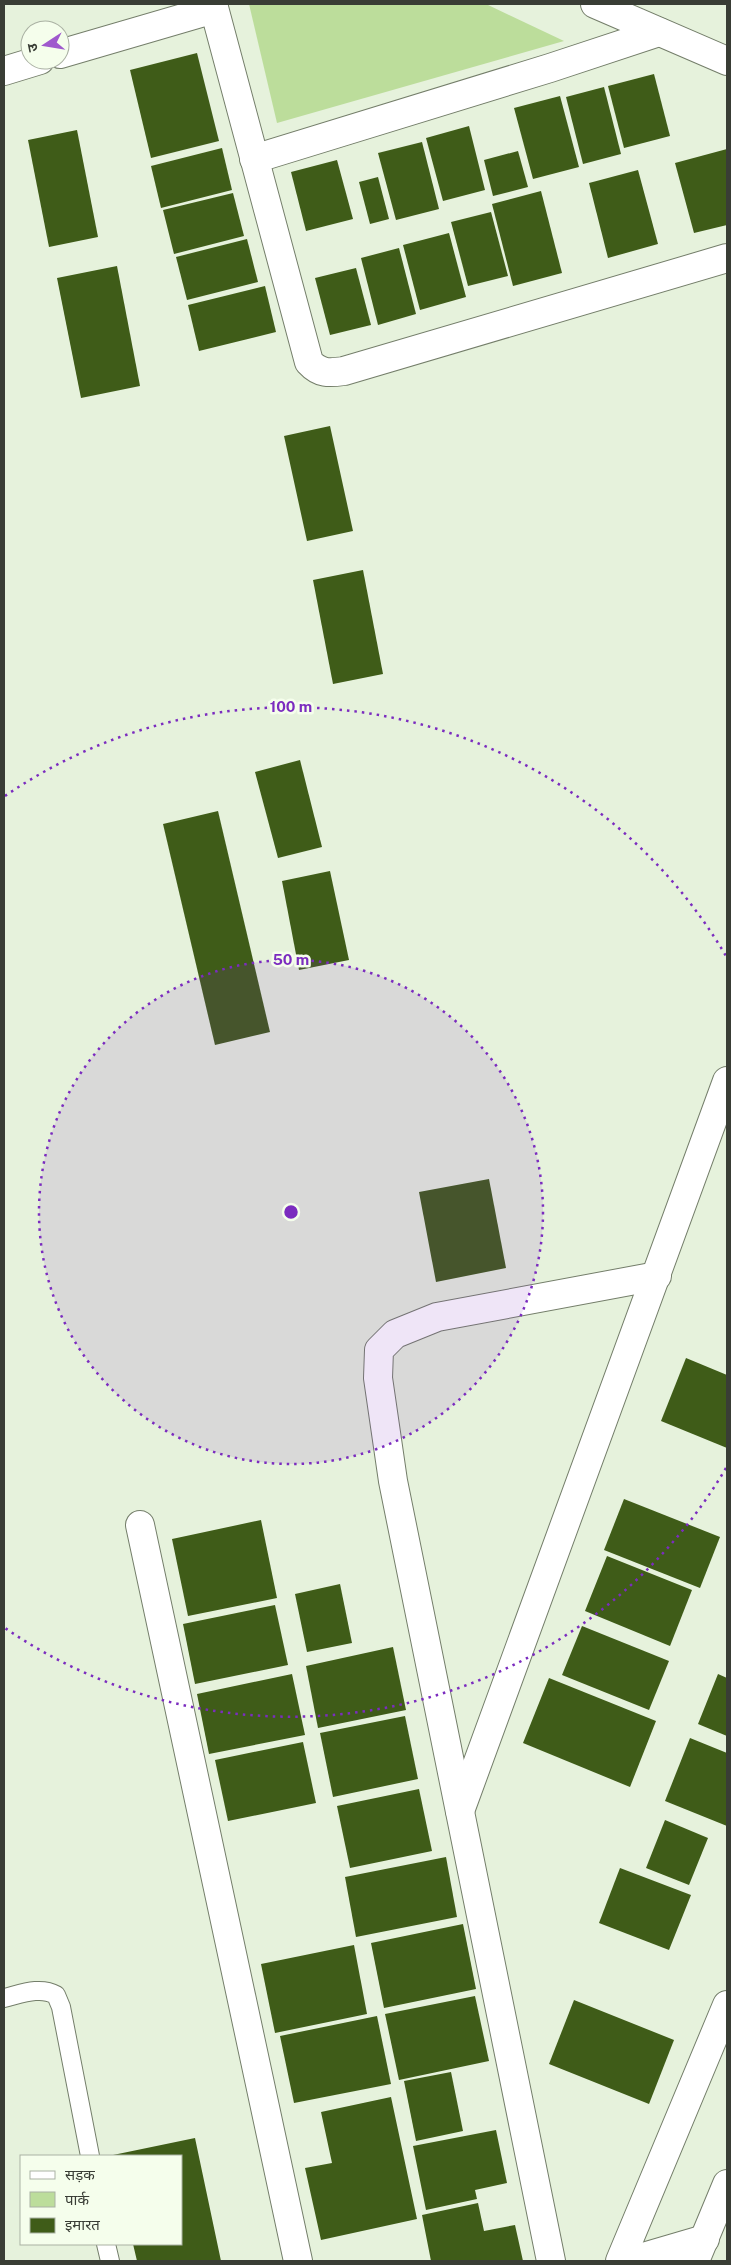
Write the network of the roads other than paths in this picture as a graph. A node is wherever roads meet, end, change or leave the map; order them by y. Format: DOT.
graph roads {
  1 [pos="595,4"];
  2 [pos="213,6"];
  3 [pos="659,32"];
  4 [pos="70,51"];
  5 [pos="727,61"];
  6 [pos="20,66"];
  7 [pos="4,71"];
  8 [pos="254,159"];
  9 [pos="727,258"];
  10 [pos="727,1081"];
  11 [pos="657,1276"];
  12 [pos="140,1526"];
  13 [pos="460,1810"];
  14 [pos="4,1998"];
  15 [pos="727,2005"];
  16 [pos="90,2155"];
  17 [pos="727,2184"];
  18 [pos="106,2245"];
  19 [pos="700,2250"];
  20 [pos="110,2261"];
  21 [pos="298,2261"];
  22 [pos="551,2261"];
  23 [pos="620,2261"];
  24 [pos="630,2261"];
  1 -- 3 [label="street"];
  2 -- 4 [label="street"];
  2 -- 8 [label="street"];
  3 -- 5 [label="street"];
  3 -- 8 [label="street"];
  6 -- 7 [label="street"];
  8 -- 9 [label="street"];
  10 -- 11 [label="street"];
  11 -- 13 [label="street"];
  11 -- 13 [label="street"];
  12 -- 21 [label="street"];
  13 -- 22 [label="street"];
  14 -- 16 [label="lane"];
  15 -- 23 [label="street"];
  17 -- 19 [label="street"];
  18 -- 20 [label="lane"];
  19 -- 24 [label="street"];
}
